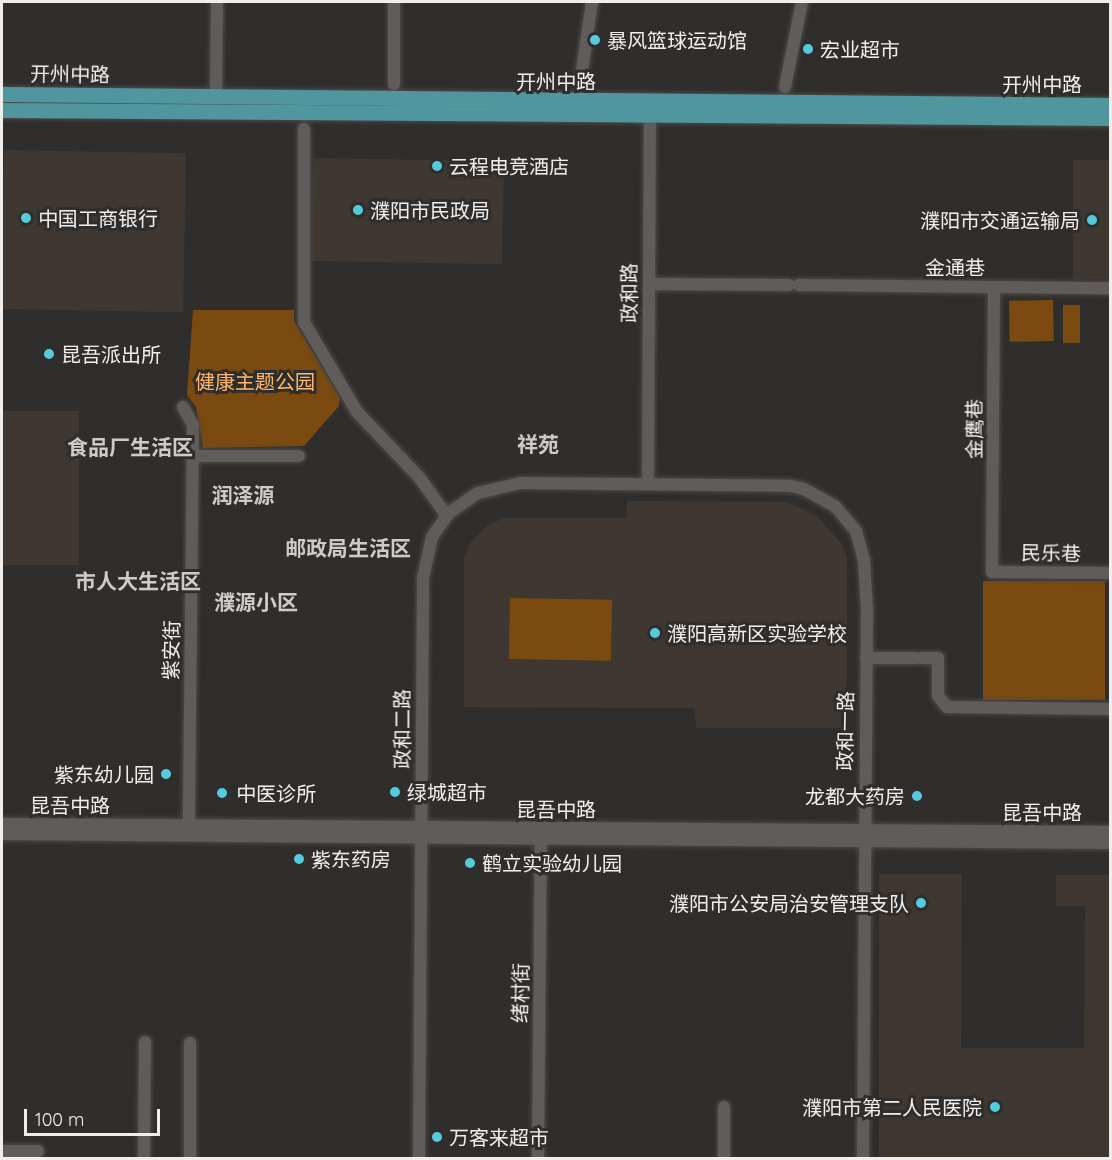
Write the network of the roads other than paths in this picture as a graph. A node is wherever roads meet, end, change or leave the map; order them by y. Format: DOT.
graph roads {
  1 [pos="217,2"];
  2 [pos="394,2"];
  3 [pos="592,2"];
  4 [pos="802,2"];
  5 [pos="394,84"];
  6 [pos="580,85"];
  7 [pos="785,87"];
  8 [pos="2,94"];
  9 [pos="216,98"];
  10 [pos="1110,105"];
  11 [pos="650,109"];
  12 [pos="2,110"];
  13 [pos="1110,118"];
  14 [pos="304,129"];
  15 [pos="649,284"];
  16 [pos="994,287"];
  17 [pos="1110,288"];
  18 [pos="183,407"];
  19 [pos="193,456"];
  20 [pos="299,456"];
  21 [pos="648,483"];
  22 [pos="447,516"];
  23 [pos="992,572"];
  24 [pos="1110,573"];
  25 [pos="866,658"];
  26 [pos="1110,709"];
  27 [pos="2,824"];
  28 [pos="189,825"];
  29 [pos="421,832"];
  30 [pos="1110,832"];
  31 [pos="541,833"];
  32 [pos="2,834"];
  33 [pos="864,836"];
  34 [pos="1110,843"];
  35 [pos="145,1042"];
  36 [pos="190,1043"];
  37 [pos="724,1107"];
  38 [pos="2,1151"];
  39 [pos="38,1151"];
  40 [pos="144,1158"];
  41 [pos="190,1158"];
  42 [pos="419,1158"];
  43 [pos="538,1158"];
  44 [pos="724,1158"];
  45 [pos="863,1158"];
  1 -- 9 [label="street"];
  2 -- 5 [label="street"];
  3 -- 6 [label="street"];
  4 -- 7 [label="street"];
  8 -- 9 [label="main road, 开州中路"];
  9 -- 11 [label="main road, 开州中路"];
  10 -- 11 [label="main road, 开州中路"];
  11 -- 12 [label="main road, 开州中路"];
  11 -- 13 [label="main road, 开州中路"];
  11 -- 15 [label="street, 政和路"];
  14 -- 22 [label="street"];
  15 -- 16 [label="street, 金通巷"];
  15 -- 21 [label="street, 政和路"];
  16 -- 17 [label="street, 金通巷"];
  16 -- 23 [label="street, 金鹰巷"];
  18 -- 19 [label="street, 紫安街"];
  19 -- 20 [label="street"];
  19 -- 28 [label="street, 紫安街"];
  21 -- 22 [label="street, 政和二路"];
  21 -- 25 [label="street, 政和一路"];
  22 -- 29 [label="street, 政和二路"];
  23 -- 24 [label="street, 民乐巷"];
  25 -- 26 [label="street"];
  25 -- 33 [label="street, 政和一路"];
  27 -- 28 [label="street, 昆吾中路"];
  28 -- 29 [label="street, 昆吾中路"];
  29 -- 31 [label="street, 昆吾中路"];
  29 -- 32 [label="street, 昆吾中路"];
  29 -- 42 [label="street, 政和二路"];
  30 -- 33 [label="street, 昆吾中路"];
  31 -- 33 [label="street, 昆吾中路"];
  31 -- 43 [label="street, 绪村街"];
  33 -- 34 [label="street, 昆吾中路"];
  33 -- 45 [label="street, 政和一路"];
  35 -- 40 [label="street"];
  36 -- 41 [label="street"];
  37 -- 44 [label="street"];
  38 -- 39 [label="street"];
}
